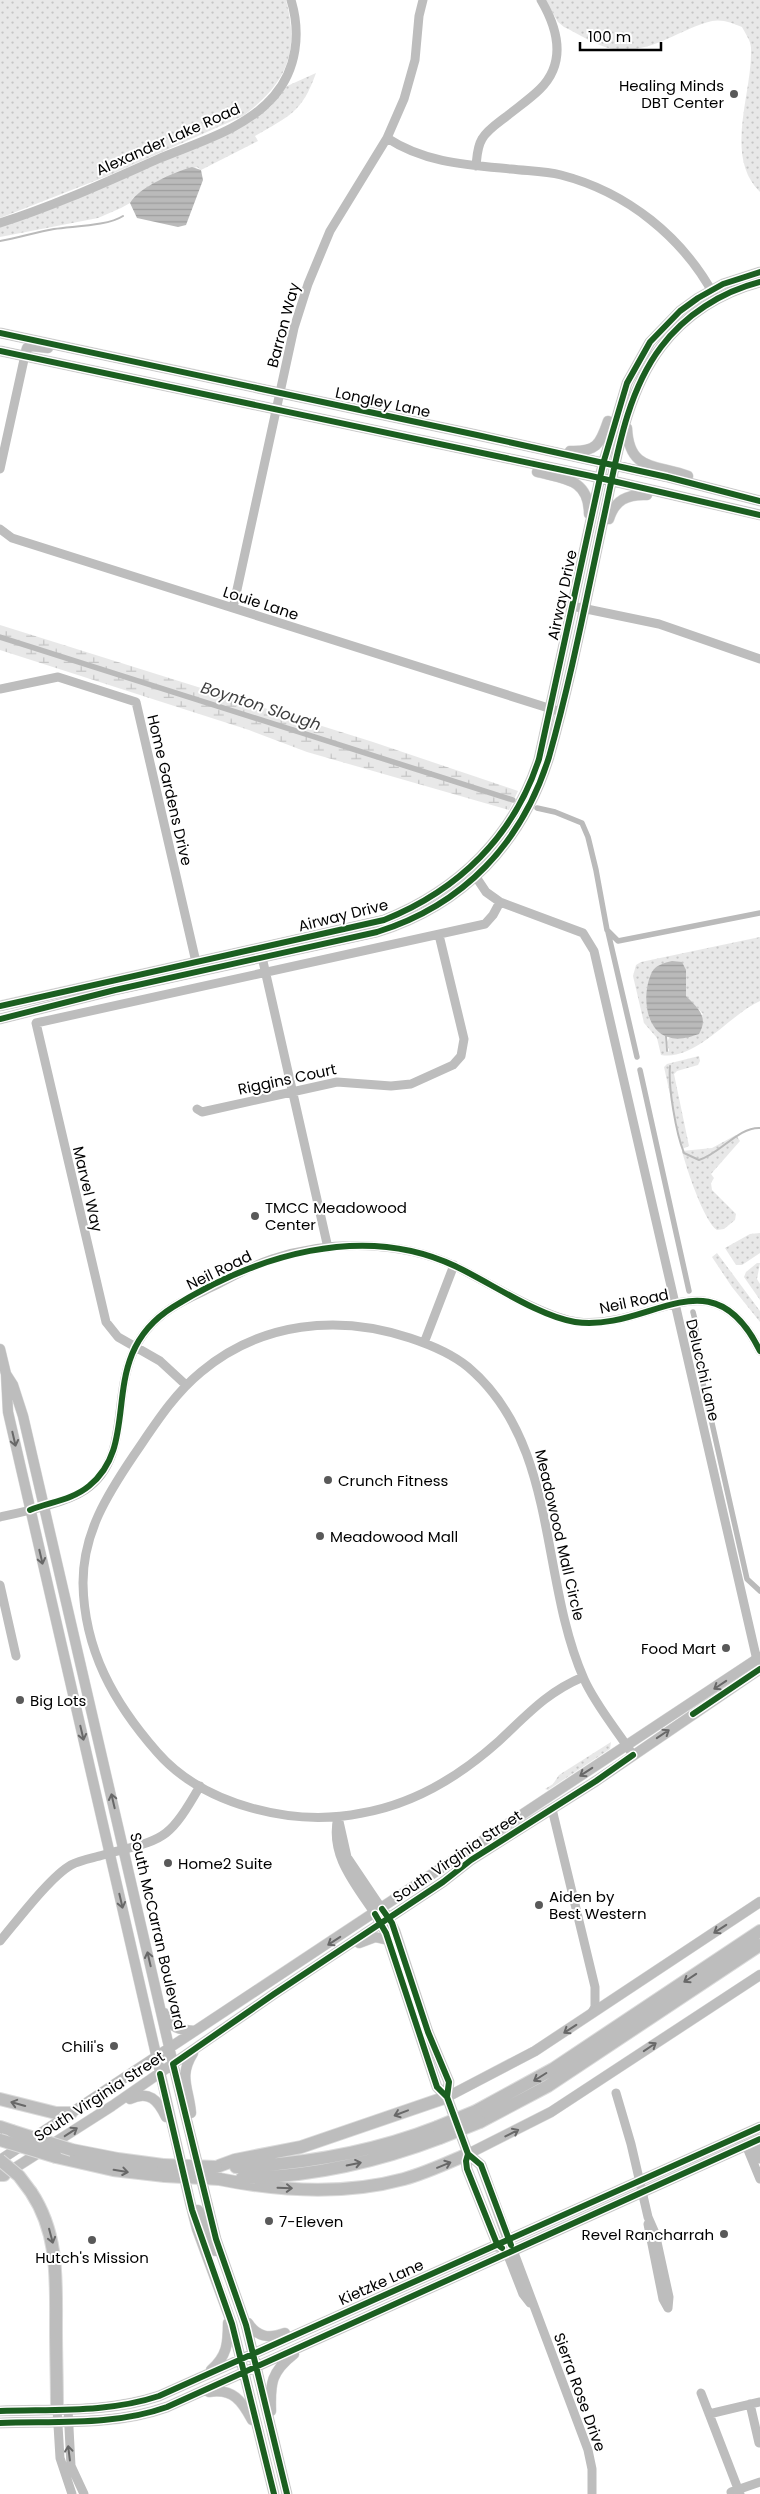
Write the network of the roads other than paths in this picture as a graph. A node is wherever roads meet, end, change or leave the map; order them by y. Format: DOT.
graph roads {
  1 [pos="291,0"];
  2 [pos="423,0"];
  3 [pos="541,0"];
  4 [pos="387,138"];
  5 [pos="476,166"];
  6 [pos="0,223"];
  7 [pos="760,272"];
  8 [pos="760,282"];
  9 [pos="714,294"];
  10 [pos="0,333"];
  11 [pos="29,337"];
  12 [pos="0,346"];
  13 [pos="0,351"];
  14 [pos="25,355"];
  15 [pos="118,356"];
  16 [pos="627,383"];
  17 [pos="280,392"];
  18 [pos="276,409"];
  19 [pos="628,415"];
  20 [pos="544,450"];
  21 [pos="494,456"];
  22 [pos="0,469"];
  23 [pos="602,471"];
  24 [pos="613,474"];
  25 [pos="714,489"];
  26 [pos="677,497"];
  27 [pos="760,501"];
  28 [pos="760,515"];
  29 [pos="0,529"];
  30 [pos="587,540"];
  31 [pos="590,581"];
  32 [pos="572,606"];
  33 [pos="233,608"];
  34 [pos="584,608"];
  35 [pos="760,659"];
  36 [pos="0,689"];
  37 [pos="550,709"];
  38 [pos="561,712"];
  39 [pos="506,829"];
  40 [pos="476,877"];
  41 [pos="500,902"];
  42 [pos="323,934"];
  43 [pos="439,934"];
  44 [pos="262,957"];
  45 [pos="196,962"];
  46 [pos="265,973"];
  47 [pos="0,1006"];
  48 [pos="0,1019"];
  49 [pos="292,1092"];
  50 [pos="197,1109"];
  51 [pos="328,1248"];
  52 [pos="454,1265"];
  53 [pos="675,1304"];
  54 [pos="424,1343"];
  55 [pos="135,1346"];
  56 [pos="0,1349"];
  57 [pos="760,1351"];
  58 [pos="6,1374"];
  59 [pos="186,1385"];
  60 [pos="43,1505"];
  61 [pos="30,1508"];
  62 [pos="0,1512"];
  63 [pos="0,1517"];
  64 [pos="0,1585"];
  65 [pos="4,1621"];
  66 [pos="16,1656"];
  67 [pos="759,1664"];
  68 [pos="583,1678"];
  69 [pos="627,1746"];
  70 [pos="633,1755"];
  71 [pos="200,1786"];
  72 [pos="552,1808"];
  73 [pos="338,1816"];
  74 [pos="124,1850"];
  75 [pos="110,1853"];
  76 [pos="760,1902"];
  77 [pos="382,1916"];
  78 [pos="760,1932"];
  79 [pos="388,1940"];
  80 [pos="0,1941"];
  81 [pos="760,1945"];
  82 [pos="340,1951"];
  83 [pos="760,1975"];
  84 [pos="595,1987"];
  85 [pos="624,1992"];
  86 [pos="158,2000"];
  87 [pos="591,2014"];
  88 [pos="195,2031"];
  89 [pos="169,2048"];
  90 [pos="196,2049"];
  91 [pos="156,2057"];
  92 [pos="174,2064"];
  93 [pos="160,2074"];
  94 [pos="616,2093"];
  95 [pos="447,2097"];
  96 [pos="0,2099"];
  97 [pos="71,2114"];
  98 [pos="478,2116"];
  99 [pos="96,2117"];
  100 [pos="760,2127"];
  101 [pos="6,2129"];
  102 [pos="190,2129"];
  103 [pos="0,2140"];
  104 [pos="176,2140"];
  105 [pos="754,2142"];
  106 [pos="468,2154"];
  107 [pos="760,2159"];
  108 [pos="0,2160"];
  109 [pos="164,2171"];
  110 [pos="218,2173"];
  111 [pos="1,2176"];
  112 [pos="760,2179"];
  113 [pos="639,2181"];
  114 [pos="642,2192"];
  115 [pos="192,2210"];
  116 [pos="648,2217"];
  117 [pos="508,2239"];
  118 [pos="497,2244"];
  119 [pos="510,2251"];
  120 [pos="223,2258"];
  121 [pos="229,2312"];
  122 [pos="244,2318"];
  123 [pos="312,2326"];
  124 [pos="305,2345"];
  125 [pos="252,2353"];
  126 [pos="241,2360"];
  127 [pos="256,2368"];
  128 [pos="244,2373"];
  129 [pos="203,2376"];
  130 [pos="701,2393"];
  131 [pos="181,2401"];
  132 [pos="760,2402"];
  133 [pos="750,2404"];
  134 [pos="0,2411"];
  135 [pos="709,2414"];
  136 [pos="62,2415"];
  137 [pos="0,2423"];
  138 [pos="259,2432"];
  139 [pos="759,2443"];
  140 [pos="275,2447"];
  141 [pos="760,2482"];
  142 [pos="736,2492"];
  143 [pos="72,2494"];
  144 [pos="84,2494"];
  145 [pos="274,2494"];
  146 [pos="286,2494"];
  147 [pos="592,2494"];
  1 -- 6 [label="street, Alexander Lake Road"];
  2 -- 4 [label="street, Barron Way"];
  3 -- 5 [label="street"];
  4 -- 5 [label="street"];
  4 -- 17 [label="street, Barron Way"];
  5 -- 9 [label="street"];
  7 -- 9 [label="main road"];
  8 -- 9 [label="main road"];
  9 -- 16 [label="main road"];
  9 -- 19 [label="main road, Airway Drive"];
  10 -- 11 [label="main road, Longley Lane"];
  11 -- 12 [label="main road"];
  11 -- 15 [label="main road, Longley Lane"];
  13 -- 14 [label="main road, Longley Lane"];
  14 -- 15 [label="main road"];
  14 -- 18 [label="main road, Longley Lane"];
  14 -- 22 [label="street"];
  15 -- 17 [label="main road, Longley Lane"];
  16 -- 20 [label="main road"];
  16 -- 23 [label="main road, Airway Drive"];
  17 -- 18 [label="street, Barron Way"];
  17 -- 20 [label="main road, Longley Lane"];
  18 -- 21 [label="main road, Longley Lane"];
  18 -- 33 [label="street, Barron Way"];
  19 -- 24 [label="main road, Airway Drive"];
  19 -- 25 [label="main road"];
  20 -- 23 [label="main road, Longley Lane"];
  21 -- 23 [label="main road, Longley Lane"];
  21 -- 30 [label="main road"];
  23 -- 24 [label="main road, Longley Lane"];
  23 -- 24 [label="main road, Longley Lane"];
  23 -- 30 [label="main road, Airway Drive"];
  24 -- 25 [label="main road, Longley Lane"];
  24 -- 26 [label="main road, Longley Lane"];
  24 -- 31 [label="main road, Airway Drive"];
  25 -- 27 [label="main road, Longley Lane"];
  26 -- 28 [label="main road, Longley Lane"];
  26 -- 31 [label="main road"];
  29 -- 33 [label="street, Louie Lane"];
  30 -- 32 [label="main road, Airway Drive"];
  31 -- 34 [label="main road, Airway Drive"];
  32 -- 34 [label="street"];
  32 -- 37 [label="main road, Airway Drive"];
  33 -- 37 [label="street, Louie Lane"];
  34 -- 35 [label="street"];
  34 -- 38 [label="main road, Airway Drive"];
  36 -- 45 [label="street, Home Gardens Drive"];
  37 -- 38 [label="street, Louie Lane"];
  37 -- 39 [label="main road, Airway Drive"];
  38 -- 40 [label="main road, Airway Drive"];
  39 -- 40 [label="main road"];
  39 -- 42 [label="main road, Airway Drive"];
  40 -- 41 [label="street"];
  40 -- 44 [label="main road, Airway Drive"];
  41 -- 43 [label="street"];
  41 -- 53 [label="street, Delucchi Lane"];
  42 -- 44 [label="main road"];
  42 -- 45 [label="main road, Airway Drive"];
  43 -- 46 [label="street"];
  43 -- 49 [label="street, Riggins Court"];
  44 -- 45 [label="main road"];
  44 -- 46 [label="street"];
  44 -- 48 [label="main road, Airway Drive"];
  45 -- 47 [label="main road, Airway Drive"];
  46 -- 49 [label="street"];
  46 -- 55 [label="street, Marvel Way"];
  49 -- 50 [label="street, Riggins Court"];
  49 -- 51 [label="street"];
  51 -- 52 [label="street, Neil Road"];
  51 -- 55 [label="street, Neil Road"];
  52 -- 53 [label="street, Neil Road"];
  52 -- 54 [label="street"];
  53 -- 57 [label="street, Neil Road"];
  53 -- 67 [label="street, Delucchi Lane"];
  54 -- 59 [label="street, Meadowood Mall Circle"];
  54 -- 68 [label="street, Meadowood Mall Circle"];
  55 -- 59 [label="street, Marvel Way"];
  55 -- 60 [label="street, Neil Road"];
  56 -- 58 [label="main road, South McCarran Boulevard"];
  58 -- 60 [label="main road, South McCarran Boulevard"];
  58 -- 61 [label="main road, South McCarran Boulevard, one-way"];
  59 -- 71 [label="street, Meadowood Mall Circle"];
  60 -- 61 [label="street, Neil Road"];
  74 -- 60 [label="main road, South McCarran Boulevard, one-way"];
  61 -- 62 [label="street, Neil Road"];
  61 -- 63 [label="street, Neil Road"];
  61 -- 75 [label="main road, South McCarran Boulevard, one-way"];
  64 -- 65 [label="street"];
  65 -- 66 [label="street"];
  67 -- 69 [label="main road, South Virginia Street, one-way"];
  70 -- 67 [label="main road, South Virginia Street, one-way"];
  68 -- 69 [label="street, Meadowood Mall Circle"];
  68 -- 73 [label="street, Meadowood Mall Circle"];
  69 -- 70 [label="street, Meadowood Mall Circle"];
  69 -- 77 [label="main road, South Virginia Street, one-way"];
  70 -- 72 [label="main road, South Virginia Street"];
  71 -- 73 [label="street, Meadowood Mall Circle"];
  71 -- 74 [label="street"];
  72 -- 77 [label="main road, South Virginia Street"];
  72 -- 84 [label="street"];
  73 -- 77 [label="street"];
  74 -- 75 [label="street"];
  86 -- 74 [label="main road, South McCarran Boulevard, one-way"];
  75 -- 80 [label="street"];
  75 -- 91 [label="main road, South McCarran Boulevard, one-way"];
  76 -- 85 [label="main road, one-way"];
  77 -- 79 [label="main road"];
  77 -- 82 [label="main road, South Virginia Street"];
  77 -- 88 [label="main road, South Virginia Street, one-way"];
  77 -- 95 [label="main road"];
  78 -- 98 [label="highway, one-way"];
  79 -- 82 [label="main road"];
  79 -- 95 [label="main road"];
  81 -- 98 [label="highway"];
  82 -- 90 [label="main road, South Virginia Street"];
  106 -- 83 [label="main road, one-way"];
  84 -- 85 [label="street"];
  84 -- 87 [label="street"];
  85 -- 87 [label="main road"];
  86 -- 88 [label="main road"];
  86 -- 89 [label="main road, South McCarran Boulevard"];
  87 -- 95 [label="main road, one-way"];
  88 -- 89 [label="main road, South Virginia Street"];
  89 -- 91 [label="main road, South Virginia Street"];
  89 -- 92 [label="main road, South McCarran Boulevard"];
  90 -- 92 [label="main road, South Virginia Street"];
  90 -- 102 [label="main road"];
  91 -- 93 [label="main road, South McCarran Boulevard"];
  91 -- 97 [label="main road, South Virginia Street"];
  92 -- 93 [label="main road, South Virginia Street"];
  92 -- 102 [label="main road, South McCarran Boulevard"];
  93 -- 99 [label="main road, South Virginia Street"];
  93 -- 104 [label="main road, South McCarran Boulevard"];
  94 -- 113 [label="street"];
  95 -- 106 [label="main road"];
  95 -- 110 [label="highway, one-way"];
  97 -- 96 [label="highway, one-way"];
  97 -- 108 [label="main road, South Virginia Street"];
  98 -- 110 [label="highway, bridge"];
  99 -- 104 [label="main road"];
  111 -- 99 [label="main road, South Virginia Street, one-way"];
  100 -- 113 [label="main road, Kietzke Lane"];
  101 -- 109 [label="highway, bridge"];
  102 -- 120 [label="main road, South McCarran Boulevard"];
  103 -- 109 [label="highway, one-way, bridge"];
  104 -- 115 [label="main road, South McCarran Boulevard"];
  105 -- 107 [label="street"];
  105 -- 112 [label="street"];
  105 -- 114 [label="main road, Kietzke Lane"];
  110 -- 106 [label="highway, one-way"];
  106 -- 117 [label="main road"];
  106 -- 118 [label="main road"];
  108 -- 136 [label="highway, one-way, bridge"];
  109 -- 110 [label="highway, bridge"];
  113 -- 114 [label="street"];
  113 -- 117 [label="main road, Kietzke Lane"];
  114 -- 116 [label="street"];
  114 -- 119 [label="main road, Kietzke Lane"];
  115 -- 120 [label="main road"];
  115 -- 121 [label="main road, South McCarran Boulevard"];
  116 -- 116 [label="street"];
  117 -- 118 [label="main road, Kietzke Lane"];
  117 -- 119 [label="main road"];
  118 -- 119 [label="main road"];
  118 -- 123 [label="main road, Kietzke Lane"];
  119 -- 124 [label="main road, Kietzke Lane"];
  119 -- 147 [label="street, Sierra Rose Drive"];
  120 -- 122 [label="main road, South McCarran Boulevard"];
  121 -- 126 [label="main road, South McCarran Boulevard"];
  121 -- 129 [label="main road"];
  122 -- 123 [label="main road"];
  122 -- 125 [label="main road, South McCarran Boulevard"];
  123 -- 125 [label="main road, Kietzke Lane"];
  124 -- 127 [label="main road, Kietzke Lane"];
  124 -- 140 [label="main road"];
  125 -- 126 [label="main road, Kietzke Lane"];
  125 -- 127 [label="main road, South McCarran Boulevard"];
  126 -- 128 [label="main road, South McCarran Boulevard"];
  126 -- 129 [label="main road, Kietzke Lane"];
  127 -- 128 [label="main road, Kietzke Lane"];
  127 -- 140 [label="main road, South McCarran Boulevard"];
  128 -- 131 [label="main road, Kietzke Lane"];
  128 -- 138 [label="main road, South McCarran Boulevard"];
  129 -- 136 [label="main road, Kietzke Lane"];
  130 -- 135 [label="street"];
  131 -- 136 [label="main road, Kietzke Lane"];
  131 -- 138 [label="main road"];
  132 -- 133 [label="street"];
  133 -- 135 [label="street"];
  133 -- 139 [label="street"];
  134 -- 136 [label="main road, Kietzke Lane"];
  135 -- 142 [label="street"];
  136 -- 137 [label="main road, Kietzke Lane"];
  136 -- 143 [label="street"];
  144 -- 136 [label="street, one-way"];
  138 -- 145 [label="main road, South McCarran Boulevard"];
  140 -- 146 [label="main road, South McCarran Boulevard"];
  141 -- 142 [label="street"];
}
